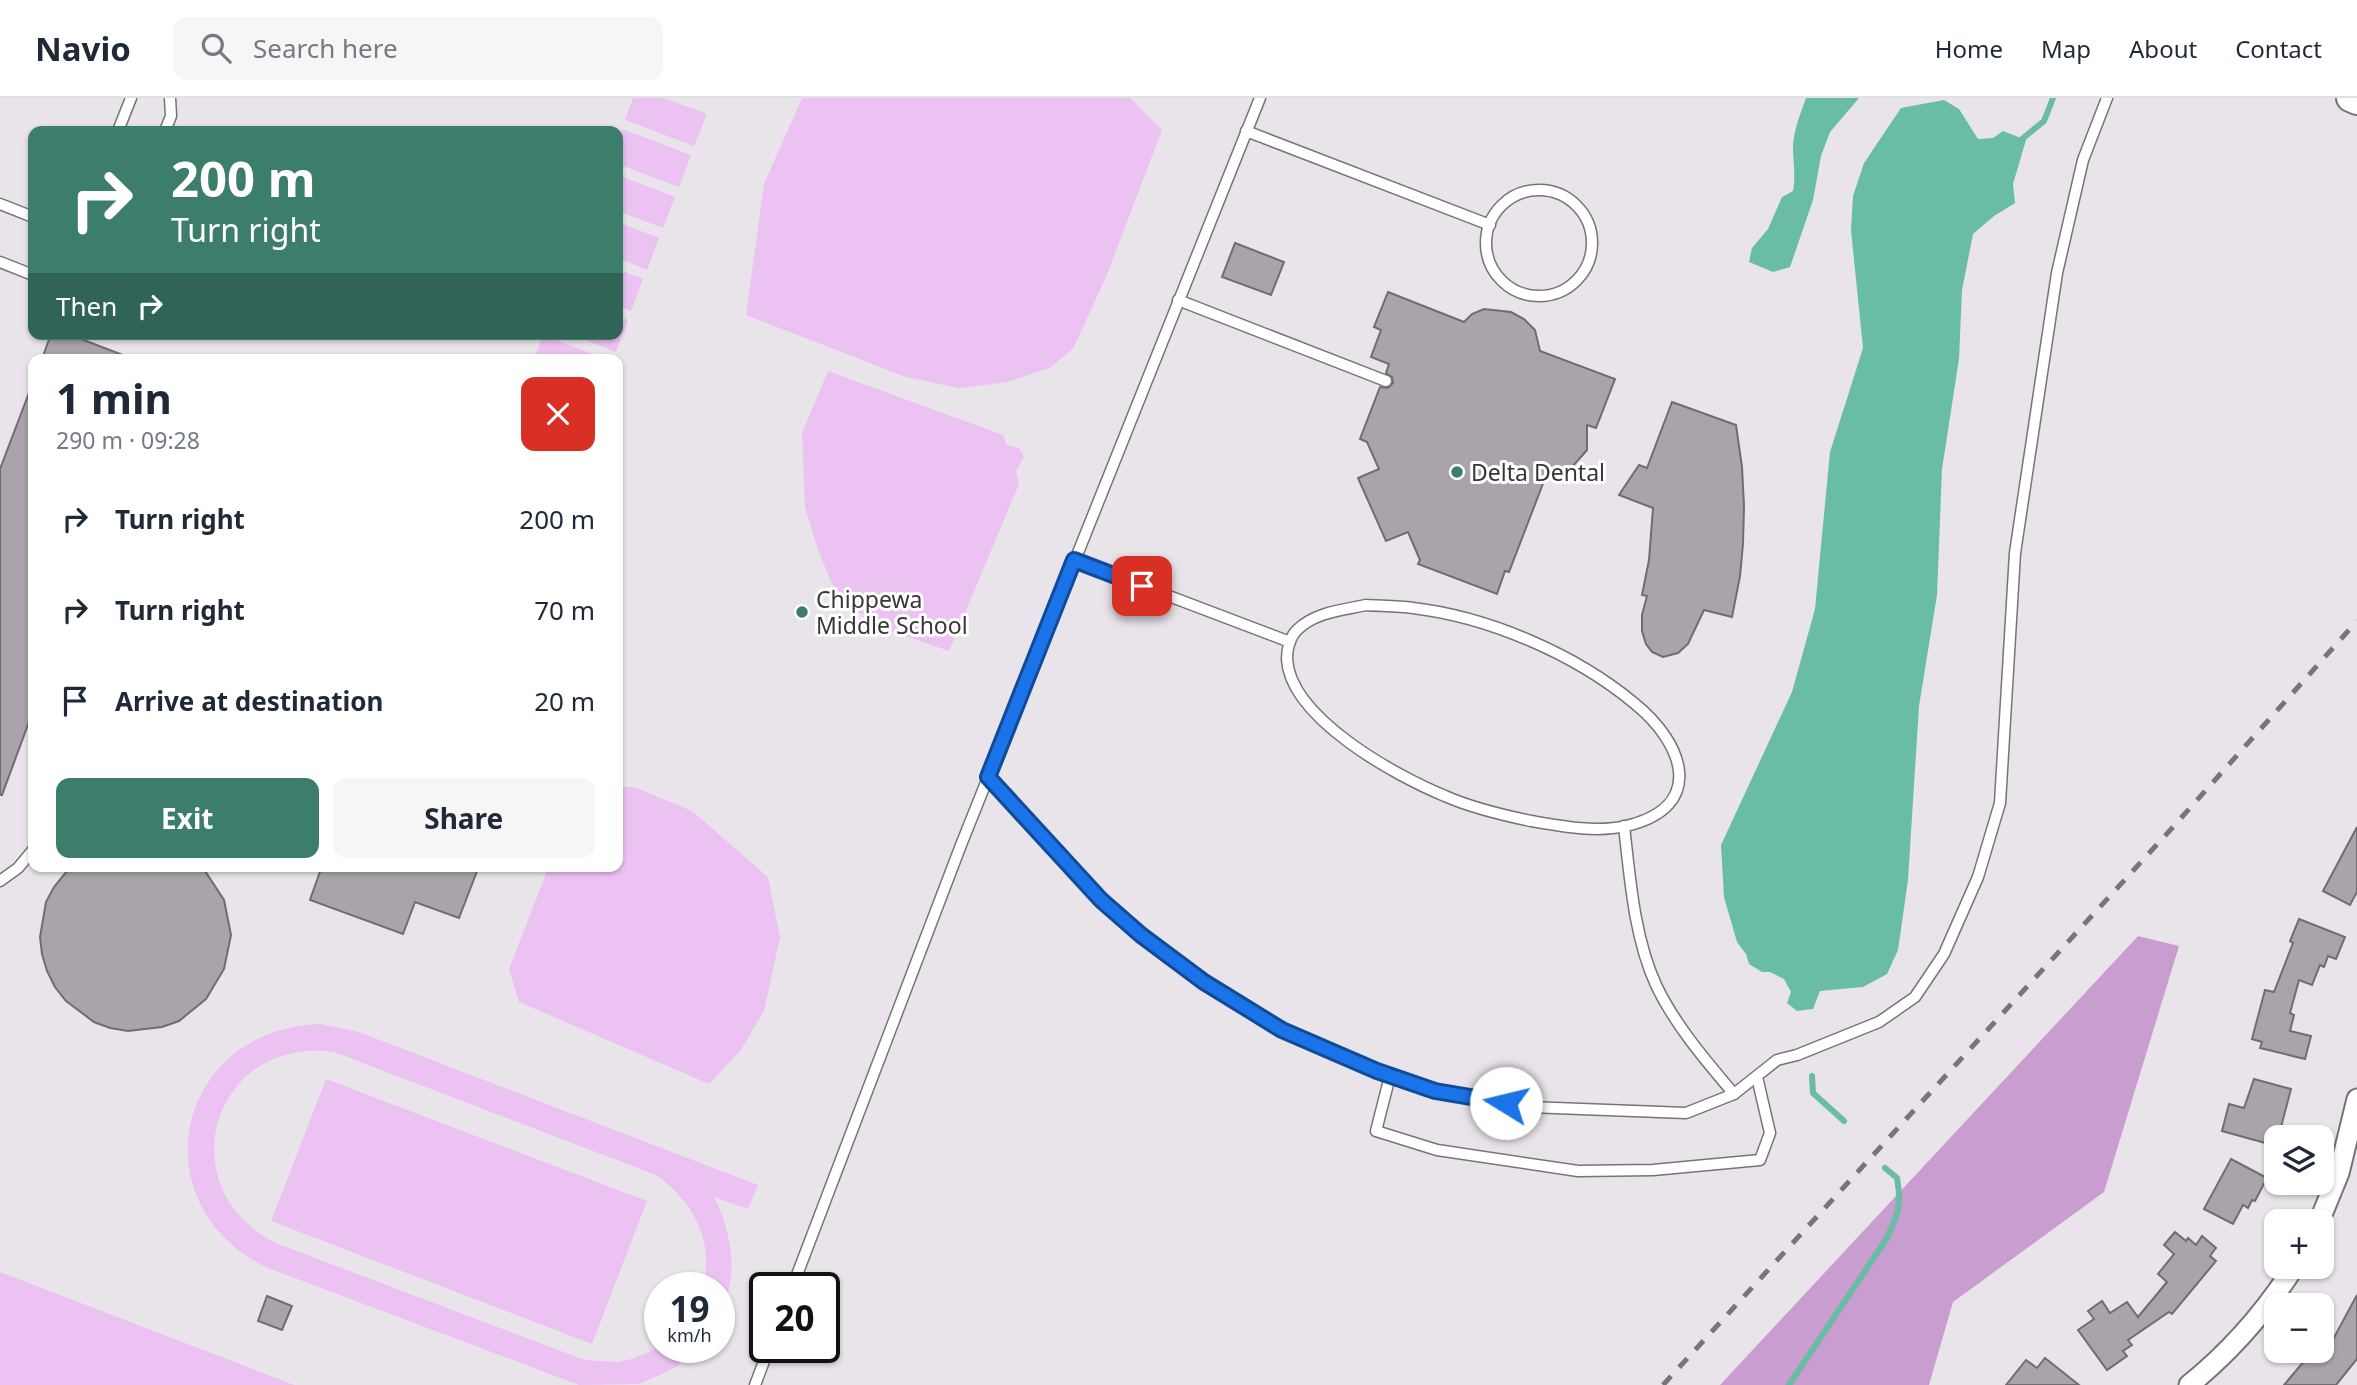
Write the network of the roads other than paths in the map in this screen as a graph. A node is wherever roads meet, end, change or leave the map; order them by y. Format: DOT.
graph roads {
  1 [pos="131,98"];
  2 [pos="170,98"];
  3 [pos="1259,98"];
  4 [pos="2107,98"];
  5 [pos="2350,98"];
  6 [pos="2357,101"];
  7 [pos="120,126"];
  8 [pos="167,126"];
  9 [pos="1246,131"];
  10 [pos="0,204"];
  11 [pos="28,215"];
  12 [pos="1490,225"];
  13 [pos="0,262"];
  14 [pos="28,273"];
  15 [pos="1178,300"];
  16 [pos="1385,381"];
  17 [pos="1074,560"];
  18 [pos="1290,642"];
  19 [pos="988,777"];
  20 [pos="1624,826"];
  21 [pos="28,856"];
  22 [pos="0,881"];
  23 [pos="1390,1076"];
  24 [pos="1757,1077"];
  25 [pos="1734,1094"];
  26 [pos="2357,1099"];
  27 [pos="2324,1209"];
  28 [pos="798,1272"];
  29 [pos="2286,1279"];
  30 [pos="763,1363"];
  31 [pos="755,1385"];
  32 [pos="2189,1385"];
  1 -- 7 [label="lane"];
  2 -- 8 [label="lane"];
  3 -- 9 [label="lane"];
  4 -- 24 [label="lane"];
  5 -- 6 [label="main road"];
  9 -- 12 [label="lane"];
  9 -- 15 [label="lane"];
  10 -- 11 [label="lane"];
  12 -- 12 [label="lane"];
  13 -- 14 [label="lane"];
  15 -- 16 [label="lane"];
  15 -- 17 [label="lane"];
  17 -- 18 [label="lane"];
  17 -- 19 [label="lane"];
  18 -- 20 [label="lane"];
  18 -- 20 [label="lane"];
  19 -- 23 [label="lane"];
  19 -- 28 [label="lane"];
  20 -- 25 [label="lane"];
  21 -- 22 [label="lane"];
  23 -- 24 [label="lane"];
  23 -- 25 [label="lane"];
  24 -- 25 [label="lane"];
  26 -- 27 [label="street"];
  29 -- 32 [label="street"];
  30 -- 31 [label="lane"];
}
